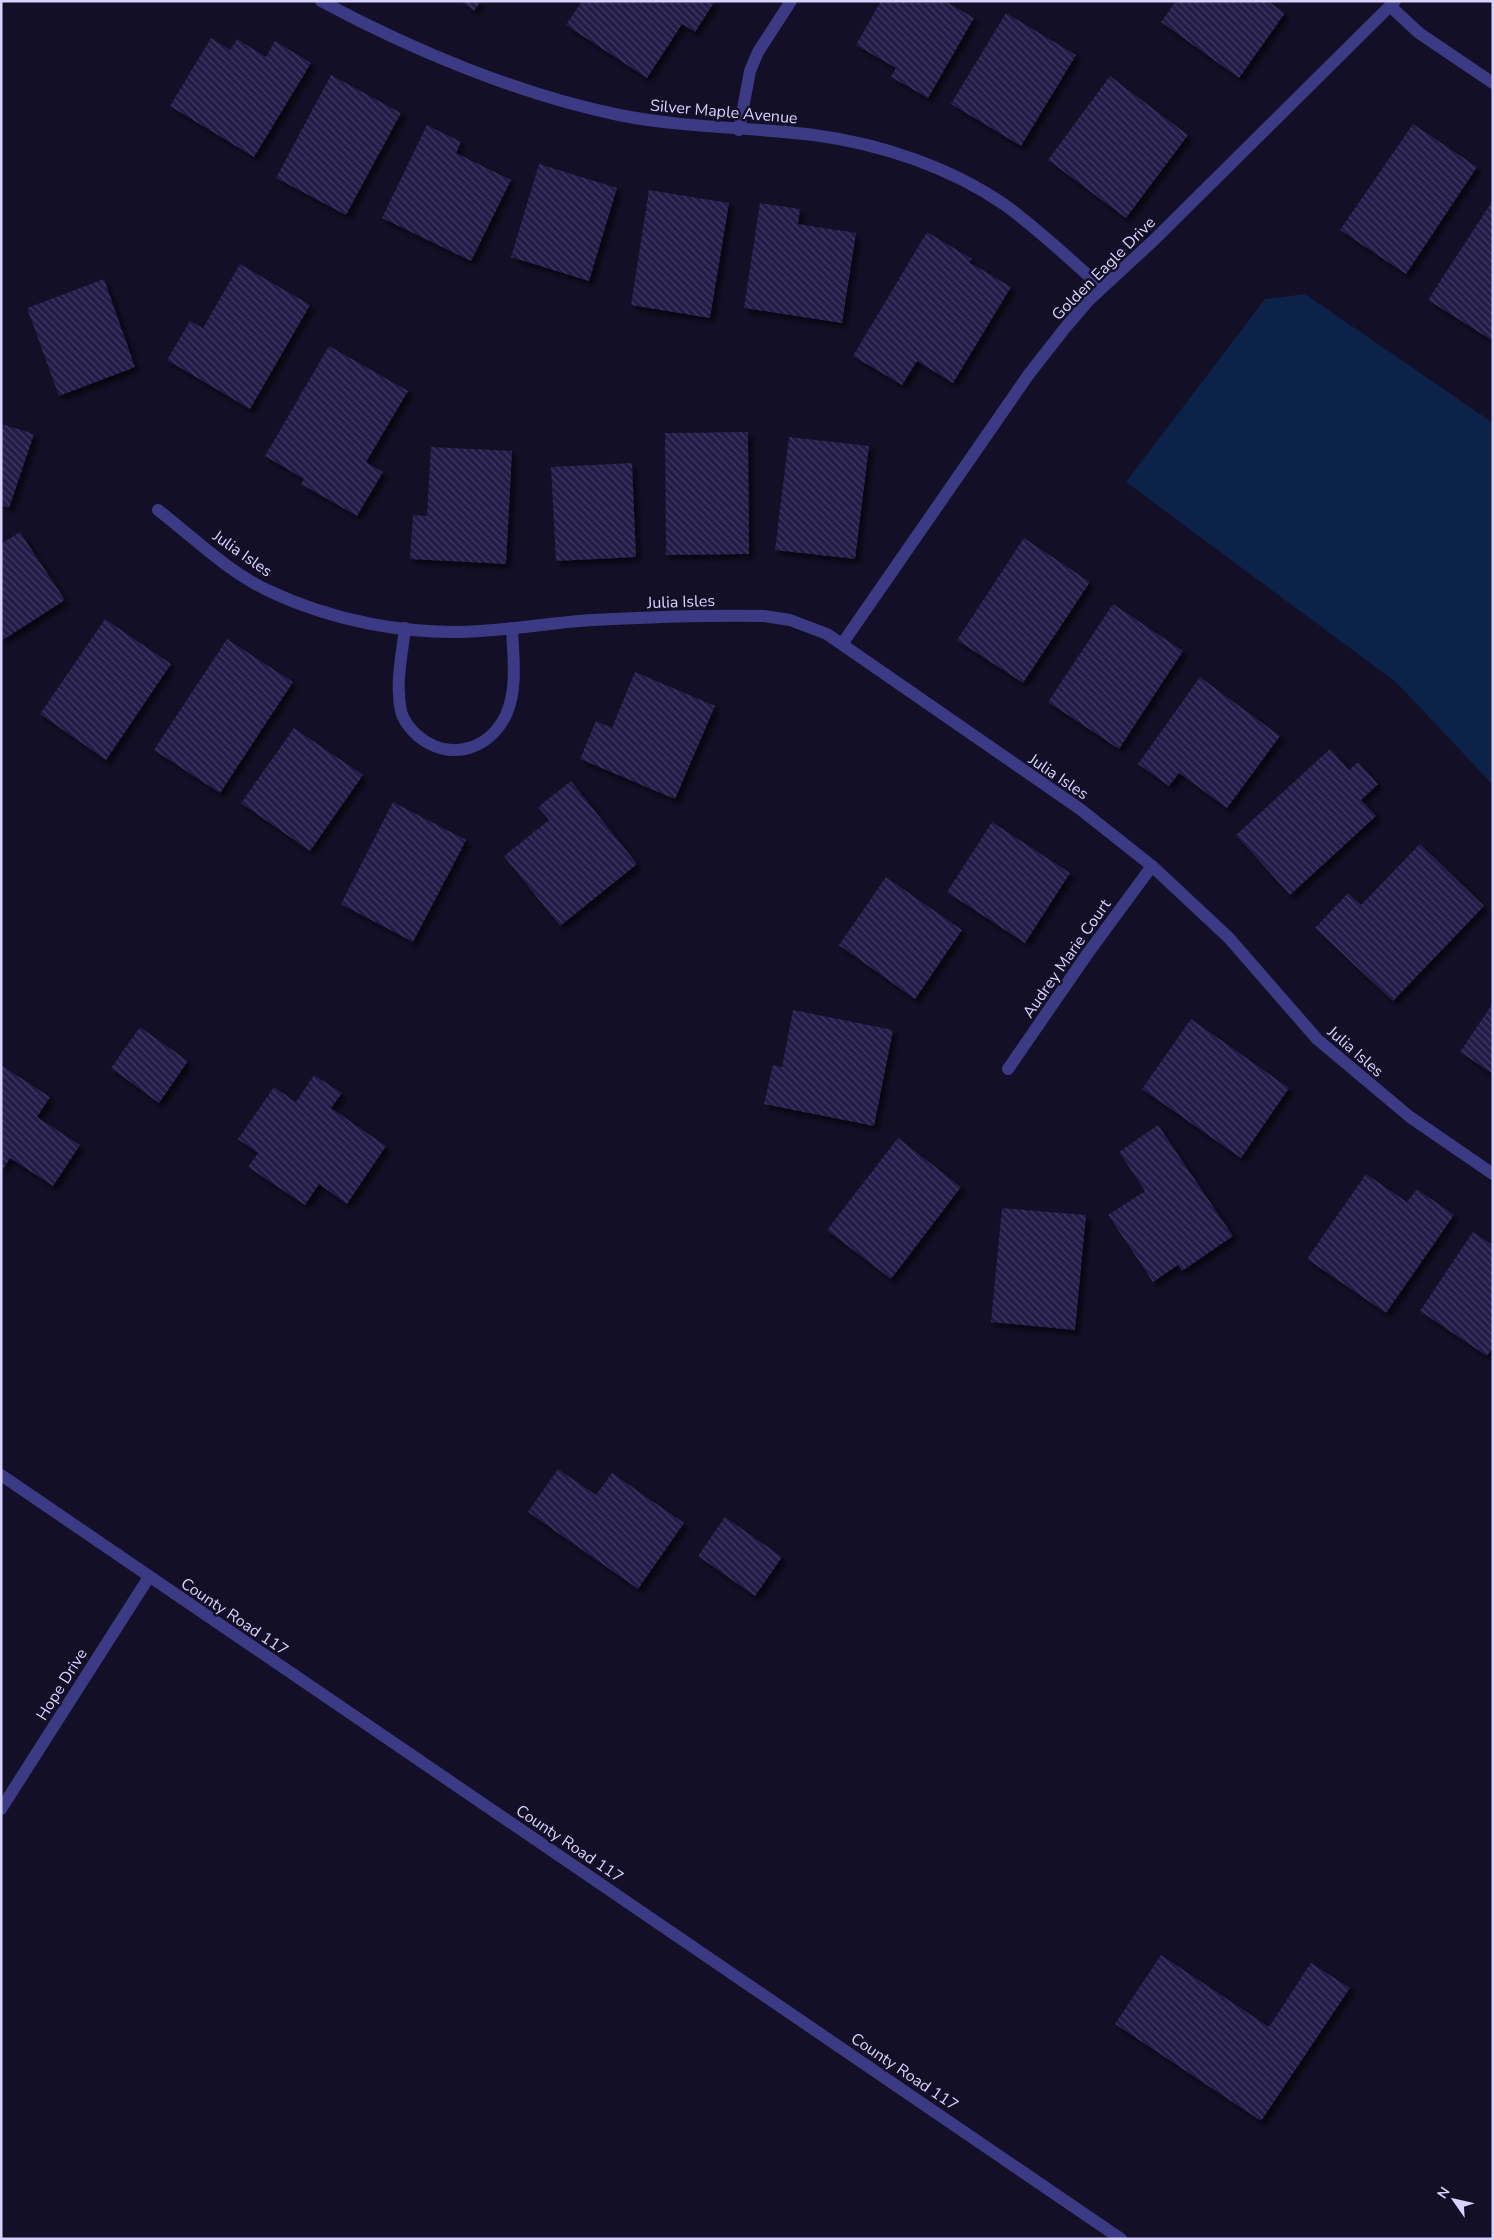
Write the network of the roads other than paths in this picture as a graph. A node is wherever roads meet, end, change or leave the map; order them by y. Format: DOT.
graph roads {
  1 [pos="321,1"];
  2 [pos="791,1"];
  3 [pos="1393,4"];
  4 [pos="1493,83"];
  5 [pos="739,130"];
  6 [pos="1102,288"];
  7 [pos="158,510"];
  8 [pos="405,628"];
  9 [pos="512,628"];
  10 [pos="842,644"];
  11 [pos="1152,866"];
  12 [pos="1008,1070"];
  13 [pos="1493,1174"];
  14 [pos="1,1474"];
  15 [pos="149,1577"];
  16 [pos="1,1809"];
  17 [pos="1121,2239"];
  1 -- 5 [label="street, Silver Maple Avenue"];
  2 -- 5 [label="street"];
  3 -- 4 [label="street"];
  3 -- 6 [label="street, Golden Eagle Drive"];
  5 -- 6 [label="street, Silver Maple Avenue"];
  6 -- 10 [label="street, Golden Eagle Drive"];
  7 -- 8 [label="street, Julia Isles"];
  8 -- 9 [label="street, Julia Isles"];
  8 -- 9 [label="street"];
  9 -- 10 [label="street, Julia Isles"];
  10 -- 11 [label="street, Julia Isles"];
  11 -- 12 [label="street, Audrey Marie Court"];
  11 -- 13 [label="street, Julia Isles"];
  14 -- 15 [label="street, County Road 117"];
  15 -- 16 [label="street, Hope Drive"];
  15 -- 17 [label="street, County Road 117"];
}
